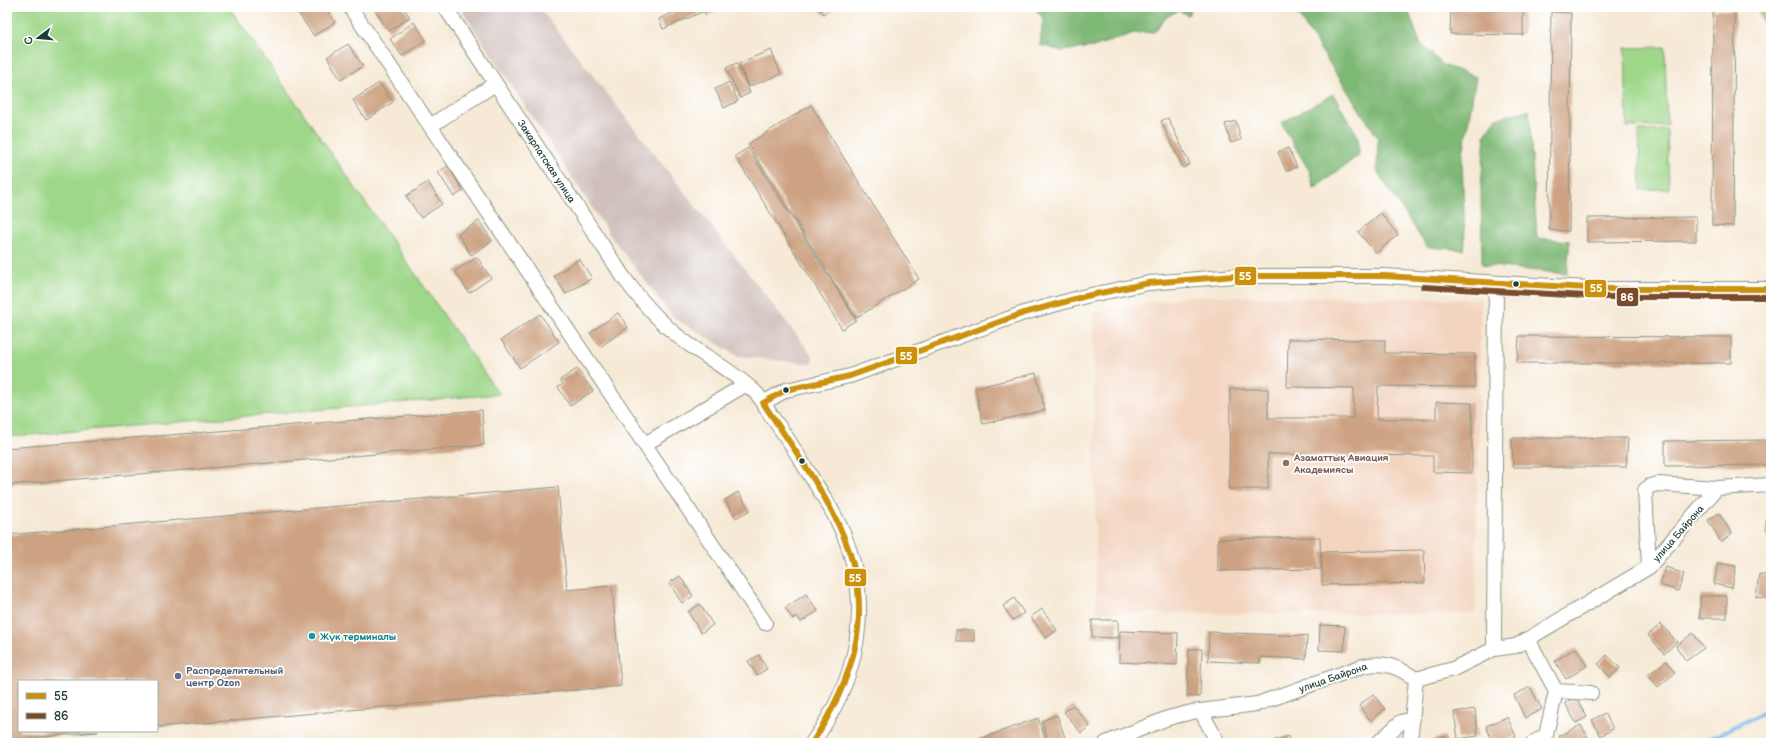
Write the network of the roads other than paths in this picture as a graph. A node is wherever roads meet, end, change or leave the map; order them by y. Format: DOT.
graph roads {
  1 [pos="350,7"];
  2 [pos="445,7"];
  3 [pos="496,84"];
  4 [pos="430,126"];
  5 [pos="1496,283"];
  6 [pos="1771,289"];
  7 [pos="745,385"];
  8 [pos="763,403"];
  9 [pos="645,444"];
  10 [pos="1771,485"];
  11 [pos="1717,488"];
  12 [pos="1649,567"];
  13 [pos="765,623"];
  14 [pos="1528,639"];
  15 [pos="1494,649"];
  16 [pos="1416,679"];
  17 [pos="1556,691"];
  18 [pos="1591,693"];
  19 [pos="1201,711"];
  20 [pos="1413,719"];
  21 [pos="812,743"];
  22 [pos="1106,743"];
  23 [pos="1218,743"];
  24 [pos="1378,743"];
  25 [pos="1410,743"];
  26 [pos="1533,743"];
  1 -- 4 [label="street"];
  2 -- 3 [label="street, Закарпатская улица"];
  3 -- 4 [label="street"];
  3 -- 7 [label="street, Закарпатская улица"];
  4 -- 9 [label="street"];
  5 -- 6 [label="street"];
  5 -- 8 [label="street"];
  5 -- 15 [label="street"];
  7 -- 8 [label="street, Закарпатская улица"];
  7 -- 9 [label="street"];
  8 -- 21 [label="street, Закарпатская улица"];
  9 -- 13 [label="street"];
  10 -- 11 [label="street"];
  11 -- 12 [label="street, улица Байрона"];
  11 -- 12 [label="street"];
  12 -- 14 [label="street, улица Байрона"];
  14 -- 15 [label="street, улица Байрона"];
  14 -- 17 [label="street"];
  15 -- 16 [label="street, улица Байрона"];
  16 -- 19 [label="street, улица Байрона"];
  16 -- 20 [label="street"];
  17 -- 18 [label="street"];
  17 -- 26 [label="street"];
  19 -- 22 [label="street, улица Байрона"];
  19 -- 23 [label="street"];
  20 -- 24 [label="street"];
  20 -- 25 [label="street"];
}
